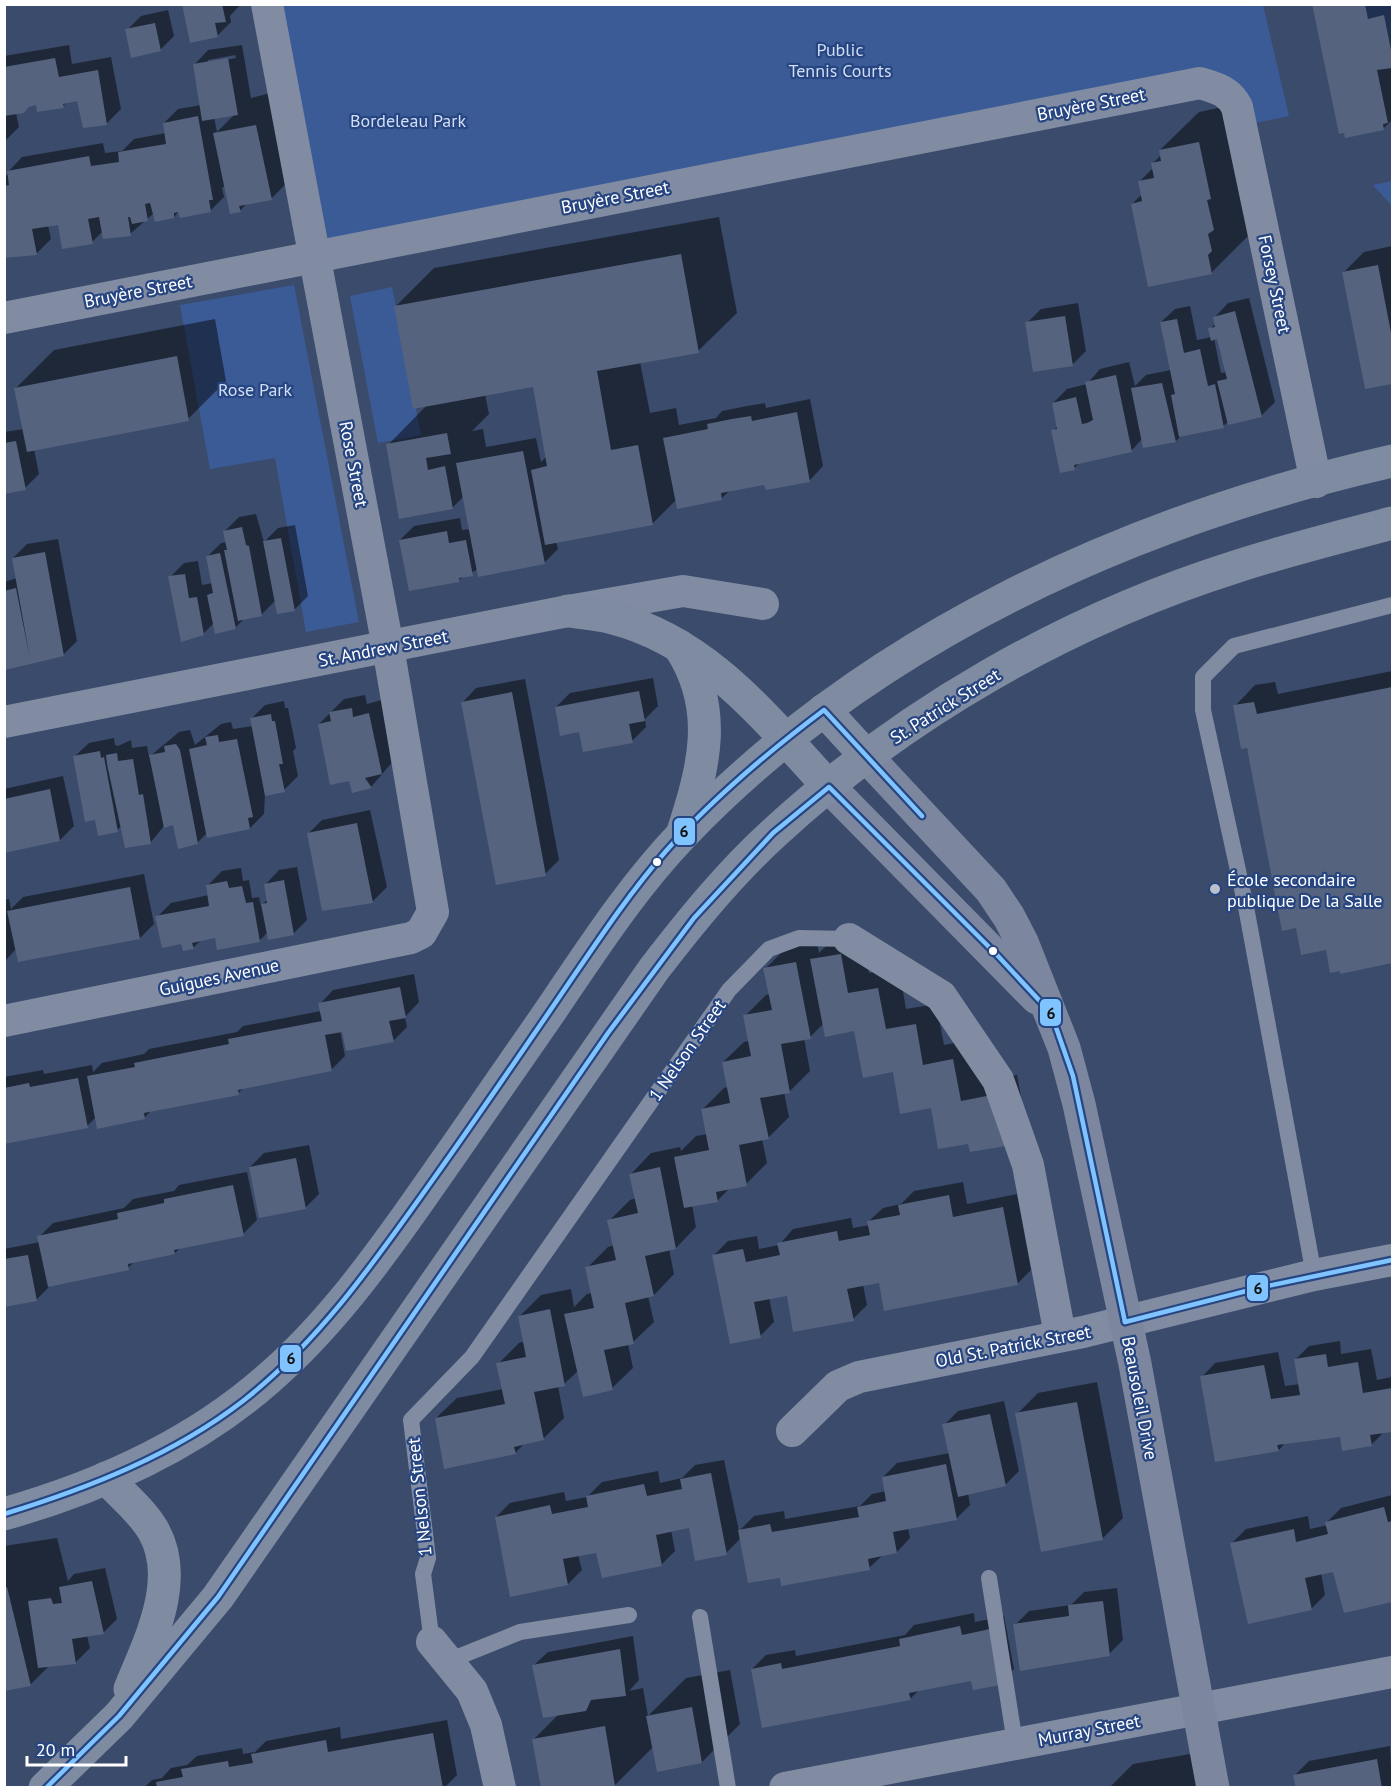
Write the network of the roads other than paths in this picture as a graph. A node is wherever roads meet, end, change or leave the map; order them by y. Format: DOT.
graph roads {
  1 [pos="267,4"];
  2 [pos="1224,91"];
  3 [pos="316,255"];
  4 [pos="4,318"];
  5 [pos="1392,461"];
  6 [pos="1316,482"];
  7 [pos="1392,523"];
  8 [pos="763,604"];
  9 [pos="1392,605"];
  10 [pos="568,611"];
  11 [pos="678,645"];
  12 [pos="388,647"];
  13 [pos="824,710"];
  14 [pos="4,722"];
  15 [pos="784,739"];
  16 [pos="867,757"];
  17 [pos="829,787"];
  18 [pos="681,835"];
  19 [pos="429,923"];
  20 [pos="849,939"];
  21 [pos="1051,1013"];
  22 [pos="4,1021"];
  23 [pos="1392,1260"];
  24 [pos="1314,1275"];
  25 [pos="1125,1322"];
  26 [pos="1060,1335"];
  27 [pos="792,1431"];
  28 [pos="106,1478"];
  29 [pos="4,1514"];
  30 [pos="989,1578"];
  31 [pos="629,1614"];
  32 [pos="700,1617"];
  33 [pos="440,1651"];
  34 [pos="1392,1672"];
  35 [pos="1198,1709"];
  36 [pos="119,1716"];
  37 [pos="1016,1743"];
  38 [pos="45,1788"];
  39 [pos="500,1788"];
  40 [pos="728,1788"];
  41 [pos="785,1788"];
  42 [pos="1213,1788"];
  1 -- 3 [label="street, Rose Street"];
  2 -- 3 [label="street, Bruyère Street"];
  2 -- 6 [label="street, Forsey Street"];
  3 -- 4 [label="street, Bruyère Street"];
  3 -- 12 [label="street, Rose Street"];
  5 -- 6 [label="main road"];
  6 -- 13 [label="main road"];
  7 -- 16 [label="main road, St. Patrick Street"];
  8 -- 10 [label="street, St. Andrew Street"];
  9 -- 24 [label="lane"];
  10 -- 11 [label="main road"];
  10 -- 12 [label="street, St. Andrew Street"];
  11 -- 15 [label="main road"];
  11 -- 18 [label="main road"];
  12 -- 14 [label="street, St. Andrew Street"];
  12 -- 19 [label="street, Rose Street"];
  13 -- 15 [label="main road"];
  13 -- 16 [label="main road"];
  15 -- 17 [label="main road"];
  15 -- 18 [label="main road"];
  16 -- 17 [label="main road, St. Patrick Street"];
  16 -- 21 [label="street, Beausoleil Drive"];
  17 -- 21 [label="street, Beausoleil Drive"];
  17 -- 36 [label="main road, St. Patrick Street"];
  18 -- 28 [label="main road"];
  19 -- 22 [label="street, Guigues Avenue"];
  20 -- 26 [label="street, 1 Nelson Street"];
  20 -- 33 [label="lane, 1 Nelson Street"];
  21 -- 25 [label="street, Beausoleil Drive"];
  23 -- 24 [label="street, Old St. Patrick Street"];
  24 -- 25 [label="street, Old St. Patrick Street"];
  25 -- 26 [label="street, Old St. Patrick Street"];
  25 -- 35 [label="street, Beausoleil Drive"];
  26 -- 27 [label="street, Old St. Patrick Street"];
  28 -- 29 [label="main road"];
  28 -- 36 [label="main road"];
  30 -- 37 [label="lane"];
  31 -- 33 [label="lane"];
  32 -- 40 [label="lane"];
  33 -- 39 [label="street"];
  34 -- 35 [label="street, Murray Street"];
  35 -- 37 [label="street, Murray Street"];
  35 -- 42 [label="street, Beausoleil Drive"];
  36 -- 38 [label="main road"];
  37 -- 41 [label="street, Murray Street"];
}
